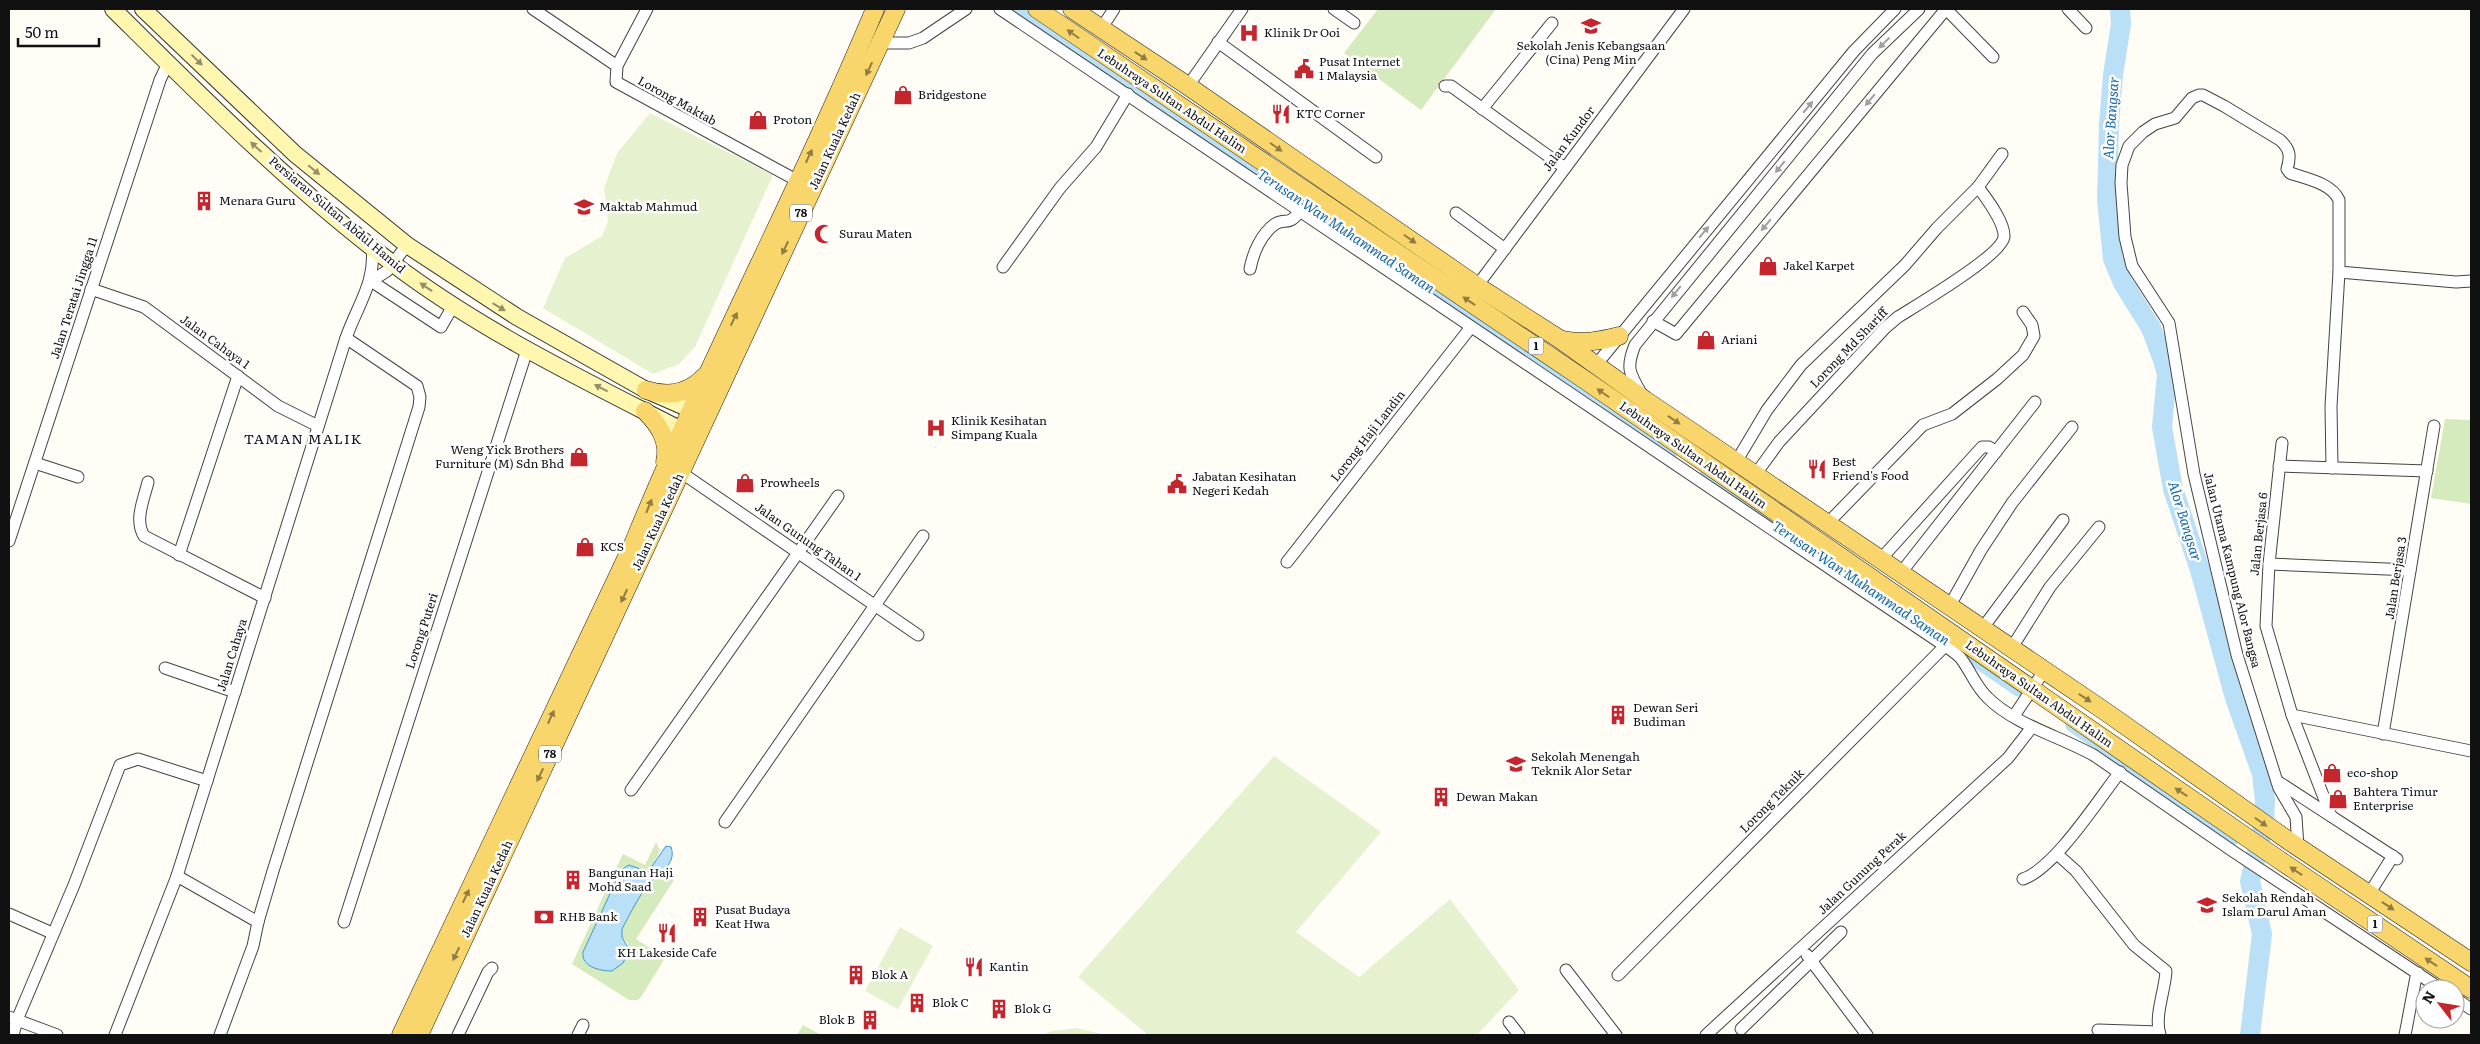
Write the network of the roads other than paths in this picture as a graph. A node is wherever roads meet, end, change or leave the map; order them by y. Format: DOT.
graph roads {
  1 [pos="113,9"];
  2 [pos="143,9"];
  3 [pos="533,9"];
  4 [pos="646,9"];
  5 [pos="875,9"];
  6 [pos="896,9"];
  7 [pos="966,9"];
  8 [pos="1000,9"];
  9 [pos="1037,9"];
  10 [pos="1072,9"];
  11 [pos="1114,9"];
  12 [pos="1242,9"];
  13 [pos="1334,9"];
  14 [pos="1684,9"];
  15 [pos="1895,9"];
  16 [pos="1919,9"];
  17 [pos="1946,9"];
  18 [pos="2068,9"];
  19 [pos="1354,23"];
  20 [pos="1552,24"];
  21 [pos="2086,28"];
  22 [pos="1101,29"];
  23 [pos="1218,42"];
  24 [pos="881,43"];
  25 [pos="1992,56"];
  26 [pos="168,63"];
  27 [pos="617,66"];
  28 [pos="1188,86"];
  29 [pos="1444,86"];
  30 [pos="1128,94"];
  31 [pos="1482,109"];
  32 [pos="2002,154"];
  33 [pos="1376,157"];
  34 [pos="1565,168"];
  35 [pos="798,181"];
  36 [pos="1978,186"];
  37 [pos="1301,210"];
  38 [pos="1456,213"];
  39 [pos="407,245"];
  40 [pos="372,248"];
  41 [pos="1505,249"];
  42 [pos="393,264"];
  43 [pos="1003,267"];
  44 [pos="1250,269"];
  45 [pos="2339,272"];
  46 [pos="371,281"];
  47 [pos="2471,281"];
  48 [pos="767,286"];
  49 [pos="1477,286"];
  50 [pos="91,289"];
  51 [pos="453,306"];
  52 [pos="2023,312"];
  53 [pos="1653,321"];
  54 [pos="1471,327"];
  55 [pos="1618,336"];
  56 [pos="346,338"];
  57 [pos="1558,338"];
  58 [pos="527,350"];
  59 [pos="1596,365"];
  60 [pos="708,373"];
  61 [pos="238,376"];
  62 [pos="646,390"];
  63 [pos="1645,400"];
  64 [pos="2035,402"];
  65 [pos="645,411"];
  66 [pos="699,413"];
  67 [pos="318,426"];
  68 [pos="2434,426"];
  69 [pos="2072,427"];
  70 [pos="690,434"];
  71 [pos="2282,443"];
  72 [pos="1996,452"];
  73 [pos="1687,462"];
  74 [pos="1736,462"];
  75 [pos="34,463"];
  76 [pos="2279,466"];
  77 [pos="2332,468"];
  78 [pos="664,470"];
  79 [pos="2427,470"];
  80 [pos="682,473"];
  81 [pos="1755,475"];
  82 [pos="78,477"];
  83 [pos="148,482"];
  84 [pos="838,496"];
  85 [pos="2063,520"];
  86 [pos="1827,524"];
  87 [pos="2099,527"];
  88 [pos="923,536"];
  89 [pos="9,542"];
  90 [pos="799,552"];
  91 [pos="179,554"];
  92 [pos="1880,560"];
  93 [pos="1287,562"];
  94 [pos="2269,564"];
  95 [pos="2410,570"];
  96 [pos="1900,574"];
  97 [pos="264,598"];
  98 [pos="875,605"];
  99 [pos="1949,607"];
  100 [pos="1982,629"];
  101 [pos="918,635"];
  102 [pos="1945,646"];
  103 [pos="2011,649"];
  104 [pos="165,668"];
  105 [pos="2044,671"];
  106 [pos="2032,689"];
  107 [pos="235,692"];
  108 [pos="2292,715"];
  109 [pos="2014,716"];
  110 [pos="2032,727"];
  111 [pos="2383,734"];
  112 [pos="2471,751"];
  113 [pos="2120,772"];
  114 [pos="207,781"];
  115 [pos="2277,781"];
  116 [pos="631,790"];
  117 [pos="2331,816"];
  118 [pos="725,822"];
  119 [pos="2293,844"];
  120 [pos="2057,854"];
  121 [pos="177,876"];
  122 [pos="2023,879"];
  123 [pos="2369,894"];
  124 [pos="9,914"];
  125 [pos="258,922"];
  126 [pos="344,922"];
  127 [pos="1841,932"];
  128 [pos="52,933"];
  129 [pos="1801,948"];
  130 [pos="1812,960"];
  131 [pos="2471,962"];
  132 [pos="492,968"];
  133 [pos="1566,970"];
  134 [pos="2418,973"];
  135 [pos="1618,976"];
  136 [pos="2427,979"];
  137 [pos="2471,989"];
  138 [pos="1729,1014"];
  139 [pos="13,1018"];
  140 [pos="1509,1022"];
  141 [pos="2098,1030"];
  142 [pos="1744,1032"];
  143 [pos="2160,1034"];
  144 [pos="13,1035"];
  145 [pos="57,1035"];
  146 [pos="114,1035"];
  147 [pos="220,1035"];
  148 [pos="401,1035"];
  149 [pos="419,1035"];
  150 [pos="458,1035"];
  151 [pos="1519,1035"];
  152 [pos="1616,1035"];
  153 [pos="1706,1035"];
  154 [pos="1867,1035"];
  155 [pos="2405,1035"];
  1 -- 26 [label="main road, Persiaran Sultan Abdul Hamid"];
  2 -- 39 [label="main road, Persiaran Sultan Abdul Hamid, one-way"];
  3 -- 27 [label="street"];
  4 -- 27 [label="street"];
  35 -- 5 [label="main road, Jalan Kuala Kedah / 78, one-way"];
  6 -- 24 [label="main road, Jalan Kuala Kedah / 78"];
  7 -- 24 [label="street"];
  8 -- 30 [label="street"];
  73 -- 9 [label="main road, Lebuhraya Sultan Abdul Halim / 1, one-way"];
  10 -- 22 [label="main road, Lebuhraya Sultan Abdul Halim / 1"];
  11 -- 22 [label="street"];
  12 -- 23 [label="street"];
  13 -- 19 [label="street"];
  14 -- 34 [label="street, Jalan Kundor"];
  55 -- 15 [label="street, one-way"];
  16 -- 53 [label="street, one-way"];
  17 -- 25 [label="street"];
  17 -- 53 [label="street, one-way"];
  18 -- 21 [label="street"];
  20 -- 31 [label="street"];
  22 -- 28 [label="main road, Lebuhraya Sultan Abdul Halim / 1, one-way"];
  23 -- 28 [label="street"];
  23 -- 33 [label="street"];
  24 -- 48 [label="main road, Jalan Kuala Kedah / 78, one-way"];
  40 -- 26 [label="main road, Persiaran Sultan Abdul Hamid, one-way"];
  26 -- 50 [label="street, Jalan Teratai Jingga 11"];
  27 -- 35 [label="street, Lorong Maktab"];
  28 -- 49 [label="main road, Lebuhraya Sultan Abdul Halim / 1, one-way"];
  29 -- 31 [label="street"];
  30 -- 37 [label="street"];
  30 -- 43 [label="street"];
  31 -- 34 [label="street"];
  32 -- 36 [label="street"];
  34 -- 41 [label="street, Jalan Kundor"];
  60 -- 35 [label="main road, Jalan Kuala Kedah / 78, one-way"];
  36 -- 74 [label="street"];
  36 -- 81 [label="street, Lorong Md Shariff"];
  37 -- 44 [label="street"];
  37 -- 54 [label="street"];
  38 -- 41 [label="street"];
  39 -- 42 [label="street, Jalan Cahaya"];
  39 -- 62 [label="main road, Persiaran Sultan Abdul Hamid, one-way"];
  40 -- 42 [label="main road, Persiaran Sultan Abdul Hamid"];
  40 -- 46 [label="street, Jalan Cahaya"];
  41 -- 49 [label="street, Jalan Kundor"];
  42 -- 46 [label="street, Jalan Cahaya"];
  51 -- 42 [label="main road, Persiaran Sultan Abdul Hamid, one-way"];
  45 -- 47 [label="street"];
  45 -- 77 [label="street"];
  45 -- 115 [label="street, Jalan Utama Kampung Alor Bangsa"];
  46 -- 51 [label="street"];
  46 -- 56 [label="street, Jalan Cahaya"];
  48 -- 66 [label="main road, Jalan Kuala Kedah / 78"];
  48 -- 80 [label="main road"];
  49 -- 57 [label="main road, Lebuhraya Sultan Abdul Halim / 1"];
  50 -- 61 [label="street, Jalan Cahaya 1"];
  50 -- 75 [label="street, Jalan Teratai Jingga 11"];
  51 -- 58 [label="main road, Persiaran Sultan Abdul Hamid"];
  52 -- 86 [label="street"];
  53 -- 63 [label="street"];
  54 -- 73 [label="street"];
  54 -- 93 [label="street, Lorong Haji Landin"];
  55 -- 57 [label="main road"];
  55 -- 59 [label="street"];
  56 -- 67 [label="street, Jalan Cahaya"];
  56 -- 125 [label="street"];
  57 -- 59 [label="main road, Lebuhraya Sultan Abdul Halim / 1"];
  65 -- 58 [label="main road, Persiaran Sultan Abdul Hamid, one-way"];
  58 -- 126 [label="street, Lorong Puteri"];
  59 -- 63 [label="main road, Lebuhraya Sultan Abdul Halim / 1"];
  60 -- 62 [label="main road"];
  60 -- 66 [label="main road, Jalan Kuala Kedah / 78"];
  61 -- 67 [label="street, Jalan Cahaya 1"];
  61 -- 91 [label="street"];
  62 -- 66 [label="main road, Persiaran Sultan Abdul Hamid"];
  63 -- 74 [label="main road, Lebuhraya Sultan Abdul Halim / 1, one-way"];
  64 -- 72 [label="street"];
  65 -- 70 [label="main road, Persiaran Sultan Abdul Hamid"];
  65 -- 78 [label="main road"];
  66 -- 70 [label="main road, Jalan Kuala Kedah / 78"];
  67 -- 97 [label="street, Jalan Cahaya"];
  68 -- 79 [label="street, Jalan Berjasa 3"];
  69 -- 99 [label="street"];
  70 -- 78 [label="main road, Jalan Kuala Kedah / 78"];
  70 -- 80 [label="main road, Jalan Kuala Kedah / 78"];
  71 -- 76 [label="street, Jalan Berjasa 6"];
  72 -- 92 [label="street"];
  72 -- 96 [label="street"];
  73 -- 102 [label="street"];
  73 -- 106 [label="main road, Lebuhraya Sultan Abdul Halim / 1"];
  74 -- 81 [label="main road, Lebuhraya Sultan Abdul Halim / 1"];
  75 -- 82 [label="street"];
  75 -- 89 [label="street, Jalan Teratai Jingga 11"];
  76 -- 77 [label="street"];
  76 -- 94 [label="street, Jalan Berjasa 6"];
  77 -- 79 [label="street"];
  148 -- 78 [label="main road, Jalan Kuala Kedah / 78, one-way"];
  79 -- 95 [label="street, Jalan Berjasa 3"];
  80 -- 90 [label="street, Jalan Gunung Tahan 1"];
  80 -- 149 [label="main road, Jalan Kuala Kedah / 78, one-way"];
  81 -- 86 [label="main road, Lebuhraya Sultan Abdul Halim / 1"];
  83 -- 91 [label="street"];
  84 -- 90 [label="street"];
  85 -- 100 [label="street"];
  86 -- 92 [label="main road, Lebuhraya Sultan Abdul Halim / 1"];
  87 -- 103 [label="street"];
  88 -- 98 [label="street"];
  90 -- 98 [label="street, Jalan Gunung Tahan 1"];
  90 -- 116 [label="street"];
  91 -- 97 [label="street"];
  92 -- 96 [label="main road, Lebuhraya Sultan Abdul Halim / 1"];
  94 -- 95 [label="street"];
  94 -- 108 [label="street, Jalan Berjasa 6"];
  95 -- 111 [label="street, Jalan Berjasa 3"];
  96 -- 99 [label="main road, Lebuhraya Sultan Abdul Halim / 1"];
  97 -- 107 [label="street, Jalan Cahaya"];
  98 -- 101 [label="street, Jalan Gunung Tahan 1"];
  98 -- 118 [label="street"];
  99 -- 100 [label="main road, Lebuhraya Sultan Abdul Halim / 1"];
  100 -- 103 [label="main road, Lebuhraya Sultan Abdul Halim / 1"];
  102 -- 109 [label="street"];
  102 -- 135 [label="street, Lorong Teknik"];
  103 -- 105 [label="main road, Lebuhraya Sultan Abdul Halim / 1"];
  104 -- 107 [label="street"];
  105 -- 106 [label="street"];
  105 -- 119 [label="main road, Lebuhraya Sultan Abdul Halim / 1, one-way"];
  106 -- 109 [label="street"];
  137 -- 106 [label="main road, Lebuhraya Sultan Abdul Halim / 1, one-way"];
  107 -- 114 [label="street, Jalan Cahaya"];
  108 -- 111 [label="street"];
  108 -- 117 [label="street, Jalan Berjasa 6"];
  109 -- 110 [label="street"];
  110 -- 113 [label="street"];
  110 -- 129 [label="street, Jalan Gunung Perak"];
  111 -- 112 [label="street"];
  113 -- 120 [label="street"];
  113 -- 134 [label="street"];
  114 -- 121 [label="street, Jalan Cahaya"];
  114 -- 128 [label="street"];
  115 -- 117 [label="street"];
  115 -- 119 [label="street, Jalan Utama Kampung Alor Bangsa"];
  117 -- 123 [label="street"];
  119 -- 123 [label="main road, Lebuhraya Sultan Abdul Halim / 1"];
  120 -- 122 [label="street"];
  120 -- 143 [label="street"];
  121 -- 125 [label="street"];
  121 -- 146 [label="street, Jalan Cahaya"];
  123 -- 131 [label="main road, Lebuhraya Sultan Abdul Halim / 1, one-way"];
  124 -- 128 [label="street"];
  125 -- 147 [label="street"];
  127 -- 130 [label="street"];
  128 -- 139 [label="street"];
  129 -- 130 [label="street"];
  129 -- 138 [label="street, Jalan Gunung Perak"];
  130 -- 142 [label="street"];
  130 -- 154 [label="street"];
  132 -- 150 [label="street"];
  133 -- 152 [label="street"];
  134 -- 136 [label="street"];
  134 -- 155 [label="street"];
  138 -- 142 [label="street"];
  138 -- 153 [label="street, Jalan Gunung Perak"];
  139 -- 144 [label="street"];
  139 -- 145 [label="street"];
  140 -- 151 [label="street"];
  141 -- 143 [label="street"];
}
